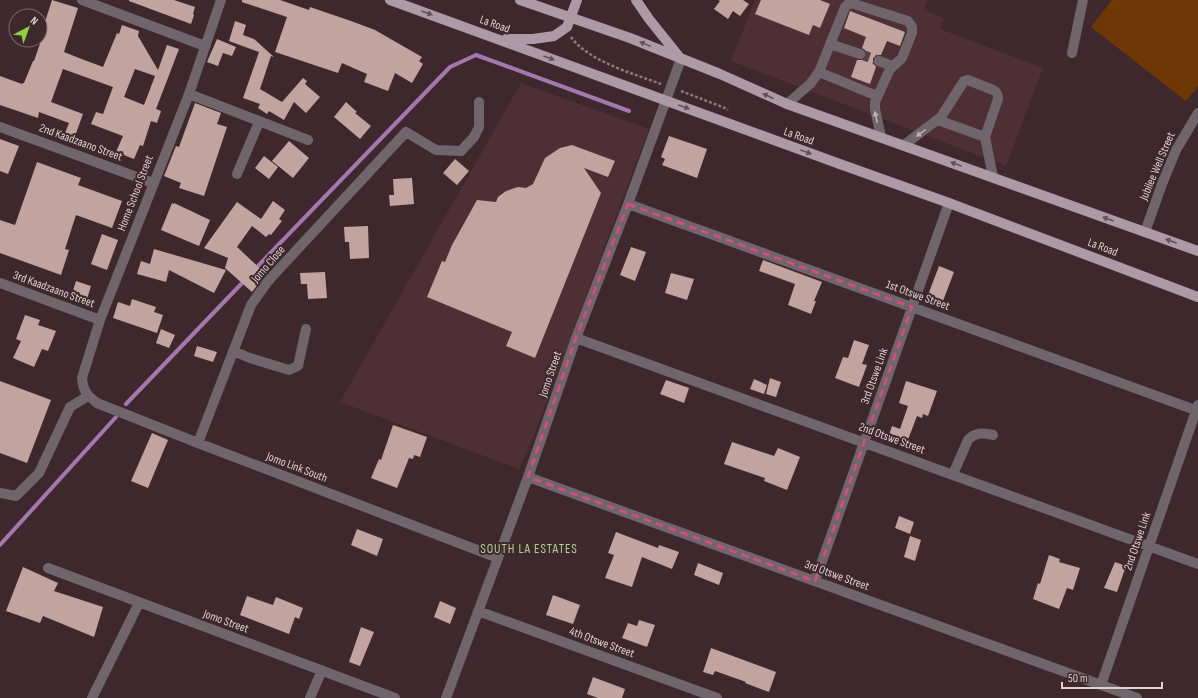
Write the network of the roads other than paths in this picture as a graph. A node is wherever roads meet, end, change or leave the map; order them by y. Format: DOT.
graph roads {
  1 [pos="82,0"];
  2 [pos="221,0"];
  3 [pos="390,0"];
  4 [pos="520,0"];
  5 [pos="577,0"];
  6 [pos="636,0"];
  7 [pos="1083,0"];
  8 [pos="568,22"];
  9 [pos="498,39"];
  10 [pos="830,44"];
  11 [pos="205,46"];
  12 [pos="860,54"];
  13 [pos="1072,54"];
  14 [pos="681,59"];
  15 [pos="879,61"];
  16 [pos="892,66"];
  17 [pos="819,72"];
  18 [pos="188,94"];
  19 [pos="877,96"];
  20 [pos="666,101"];
  21 [pos="479,102"];
  22 [pos="787,104"];
  23 [pos="1197,116"];
  24 [pos="938,120"];
  25 [pos="259,122"];
  26 [pos="0,126"];
  27 [pos="985,137"];
  28 [pos="881,138"];
  29 [pos="308,140"];
  30 [pos="904,146"];
  31 [pos="237,174"];
  32 [pos="993,177"];
  33 [pos="153,183"];
  34 [pos="949,203"];
  35 [pos="628,204"];
  36 [pos="1145,232"];
  37 [pos="1198,251"];
  38 [pos="0,282"];
  39 [pos="1198,297"];
  40 [pos="912,307"];
  41 [pos="100,320"];
  42 [pos="306,329"];
  43 [pos="576,338"];
  44 [pos="233,351"];
  45 [pos="88,396"];
  46 [pos="1197,409"];
  47 [pos="993,435"];
  48 [pos="864,442"];
  49 [pos="198,443"];
  50 [pos="953,474"];
  51 [pos="528,477"];
  52 [pos="0,493"];
  53 [pos="1149,546"];
  54 [pos="498,558"];
  55 [pos="1198,564"];
  56 [pos="48,568"];
  57 [pos="815,581"];
  58 [pos="140,603"];
  59 [pos="478,611"];
  60 [pos="322,670"];
  61 [pos="1101,685"];
  62 [pos="92,698"];
  63 [pos="310,698"];
  64 [pos="395,698"];
  65 [pos="446,698"];
  66 [pos="717,698"];
  67 [pos="1137,698"];
  1 -- 11 [label="street"];
  2 -- 11 [label="street, Home School Street"];
  3 -- 9 [label="main road, La Road, one-way"];
  4 -- 8 [label="main road"];
  5 -- 8 [label="main road"];
  6 -- 14 [label="main road"];
  7 -- 13 [label="street"];
  8 -- 9 [label="main road"];
  14 -- 8 [label="main road, one-way"];
  9 -- 20 [label="main road, La Road, one-way"];
  10 -- 12 [label="street"];
  10 -- 16 [label="street"];
  10 -- 17 [label="street"];
  11 -- 18 [label="street, Home School Street"];
  14 -- 20 [label="street, Jomo Street"];
  22 -- 14 [label="main road, one-way"];
  15 -- 16 [label="street"];
  16 -- 19 [label="street"];
  17 -- 19 [label="street"];
  17 -- 22 [label="street"];
  18 -- 25 [label="street"];
  18 -- 33 [label="street, Home School Street"];
  28 -- 19 [label="street, one-way"];
  20 -- 34 [label="main road, La Road, one-way"];
  20 -- 35 [label="street, Jomo Street"];
  21 -- 44 [label="street, Jomo Close"];
  22 -- 28 [label="main road"];
  23 -- 36 [label="street, Jubilee Well Street"];
  24 -- 27 [label="street"];
  24 -- 27 [label="street"];
  24 -- 30 [label="street, one-way"];
  25 -- 29 [label="street"];
  25 -- 31 [label="street"];
  26 -- 33 [label="street, 2nd Kaadzaano Street"];
  27 -- 32 [label="street"];
  28 -- 30 [label="main road"];
  32 -- 30 [label="main road, one-way"];
  36 -- 32 [label="main road, one-way"];
  33 -- 41 [label="street, Home School Street"];
  34 -- 39 [label="main road, La Road"];
  34 -- 40 [label="street, 3rd Otswe Link"];
  35 -- 40 [label="street, 1st Otswe Street"];
  35 -- 43 [label="street, Jomo Street"];
  37 -- 36 [label="main road, one-way"];
  38 -- 41 [label="street, 3rd Kaadzaano Street"];
  40 -- 46 [label="street, 1st Otswe Street"];
  40 -- 48 [label="street, 3rd Otswe Link"];
  41 -- 45 [label="street, Home School Street"];
  42 -- 44 [label="street"];
  43 -- 48 [label="street, 2nd Otswe Street"];
  43 -- 51 [label="street, Jomo Street"];
  44 -- 49 [label="street, Jomo Close"];
  45 -- 49 [label="street, Jomo Link South"];
  45 -- 52 [label="street"];
  46 -- 53 [label="street, 2nd Otswe Link"];
  47 -- 50 [label="street"];
  48 -- 50 [label="street, 2nd Otswe Street"];
  48 -- 57 [label="street, 3rd Otswe Link"];
  49 -- 54 [label="street, Jomo Link South"];
  50 -- 53 [label="street, 2nd Otswe Street"];
  51 -- 54 [label="street, Jomo Street"];
  51 -- 57 [label="street, 3rd Otswe Street"];
  53 -- 55 [label="street, 2nd Otswe Street"];
  53 -- 61 [label="street, 2nd Otswe Link"];
  54 -- 59 [label="street, Jomo Street"];
  56 -- 58 [label="street, Jomo Street"];
  57 -- 61 [label="street, 3rd Otswe Street"];
  58 -- 60 [label="street, Jomo Street"];
  58 -- 62 [label="street"];
  59 -- 65 [label="street, Jomo Street"];
  59 -- 66 [label="street, 4th Otswe Street"];
  60 -- 63 [label="street"];
  60 -- 64 [label="street, Jomo Street"];
  61 -- 67 [label="street, 3rd Otswe Street"];
}
